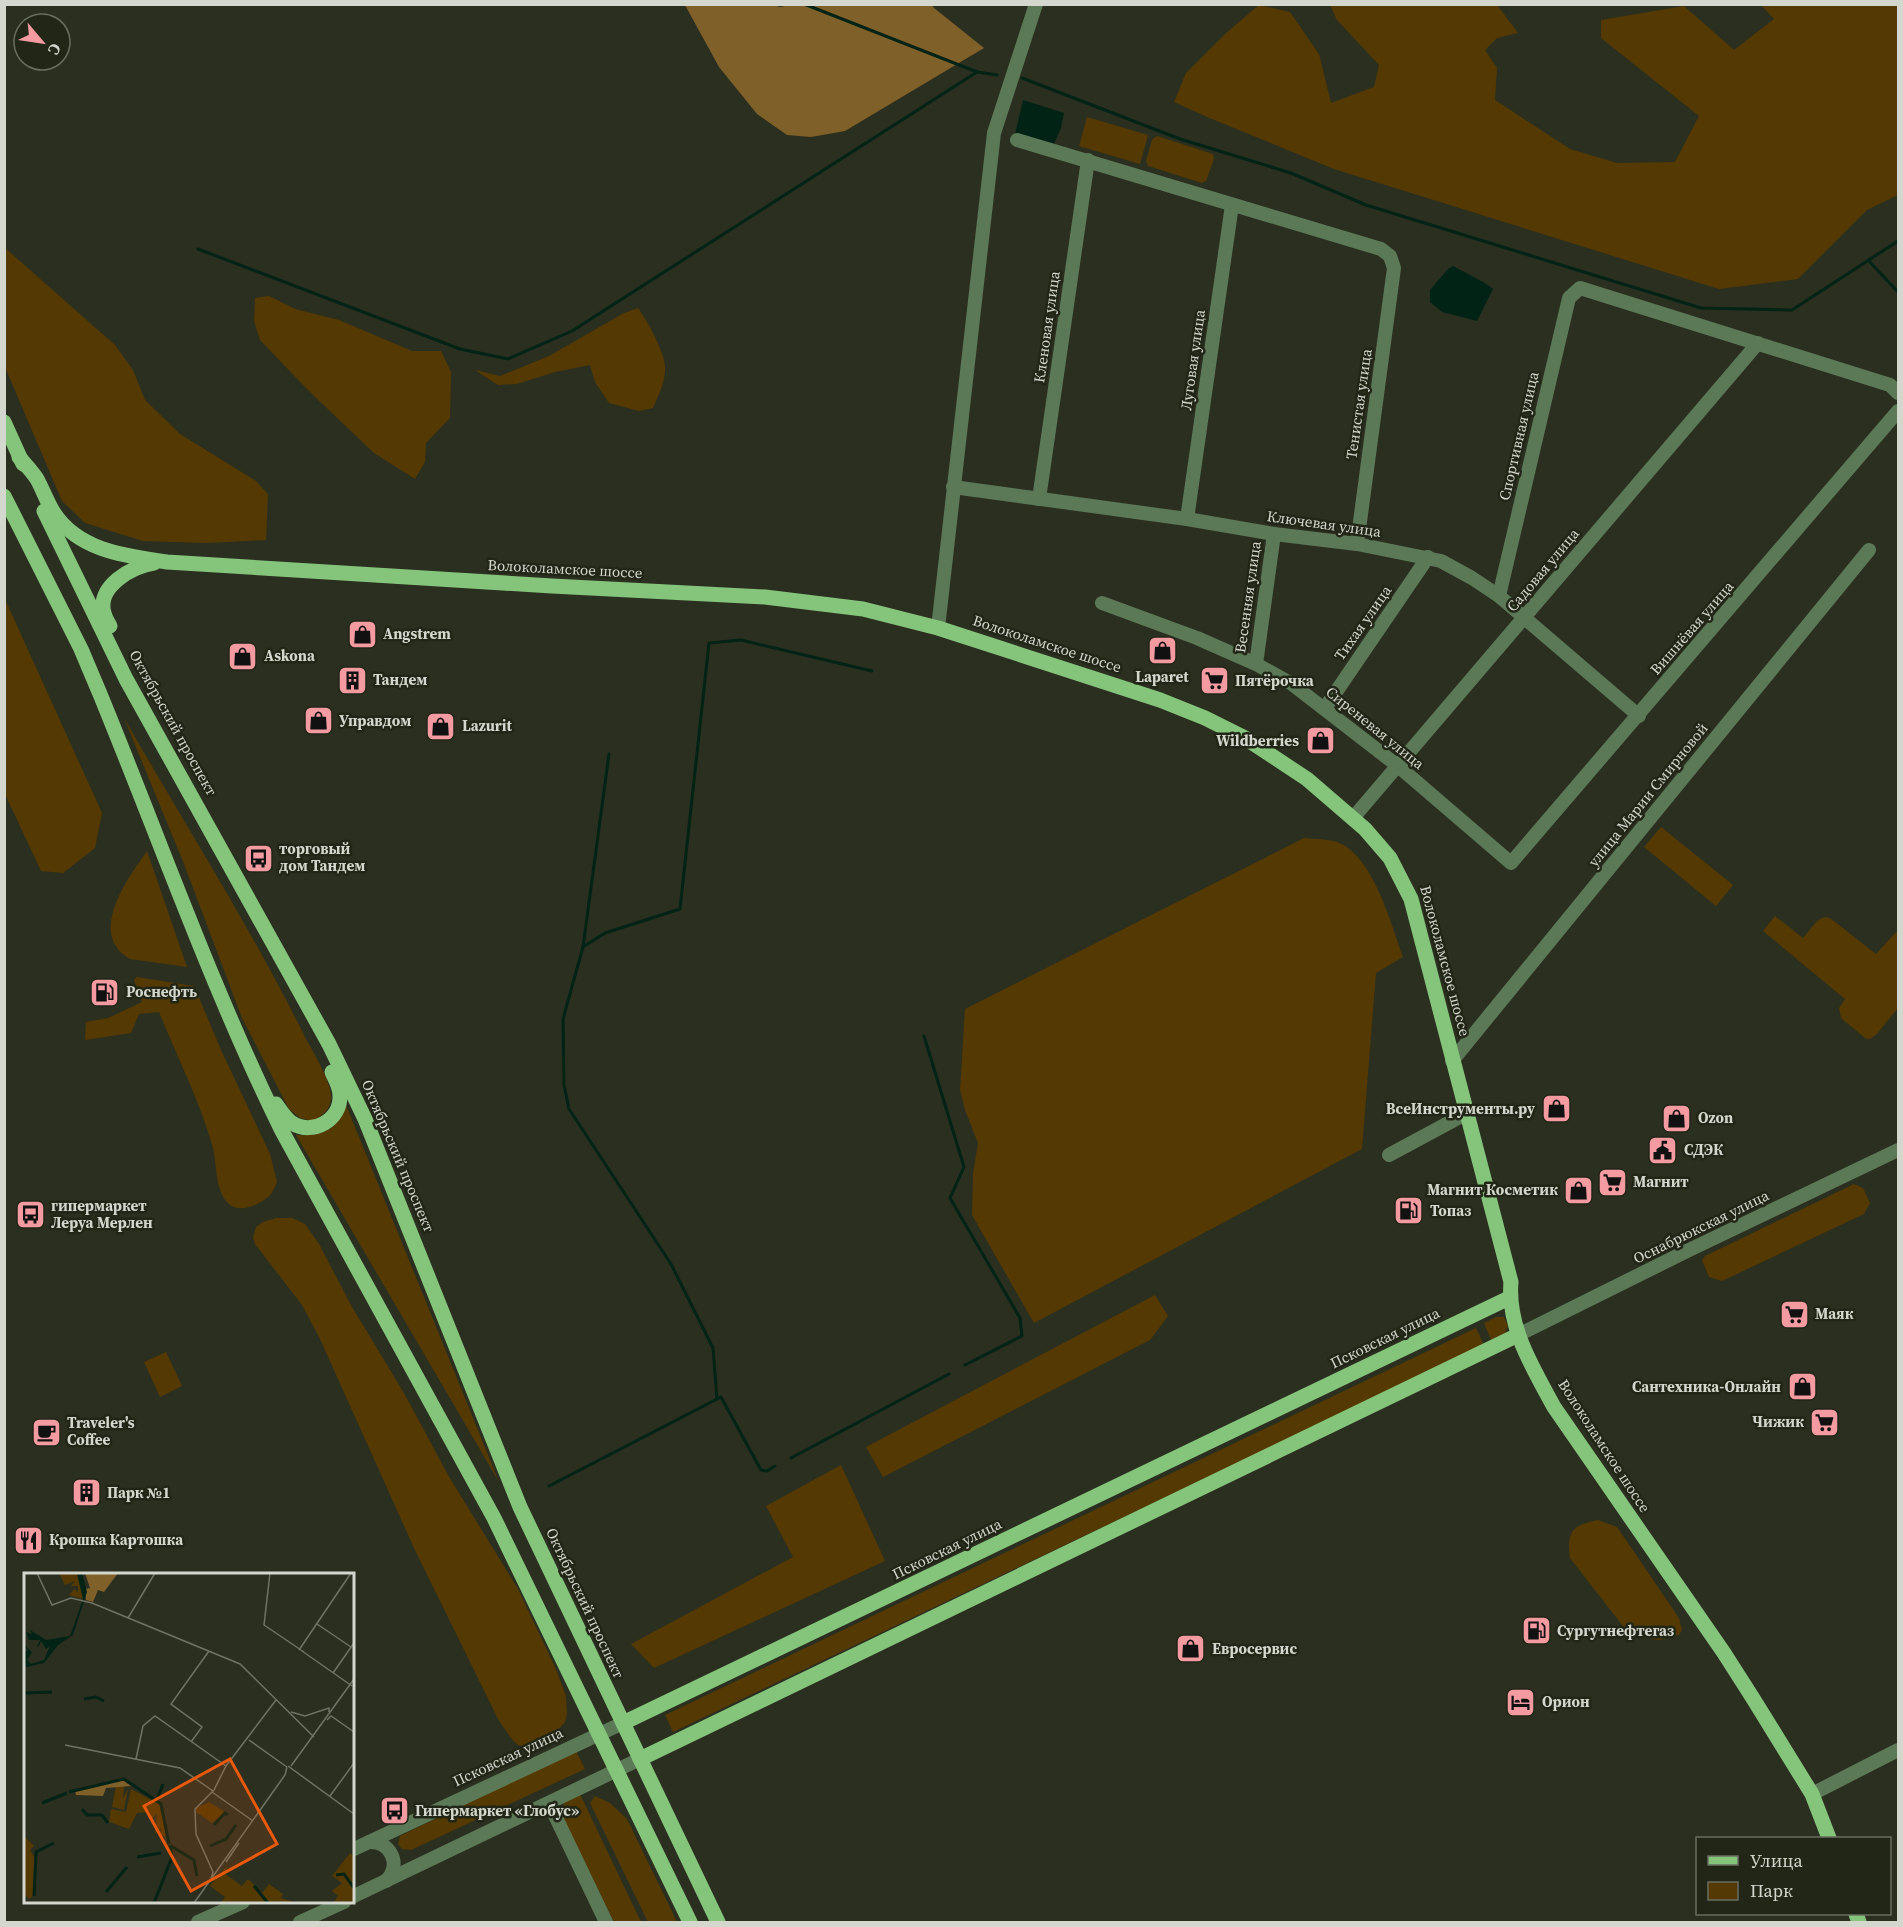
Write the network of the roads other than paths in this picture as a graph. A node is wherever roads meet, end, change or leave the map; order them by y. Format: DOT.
graph roads {
  1 [pos="1036,4"];
  2 [pos="1017,140"];
  3 [pos="1088,160"];
  4 [pos="1232,205"];
  5 [pos="1758,343"];
  6 [pos="1899,393"];
  7 [pos="1898,412"];
  8 [pos="4,422"];
  9 [pos="20,457"];
  10 [pos="953,486"];
  11 [pos="4,496"];
  12 [pos="1039,499"];
  13 [pos="1187,519"];
  14 [pos="1274,534"];
  15 [pos="1357,544"];
  16 [pos="1869,550"];
  17 [pos="1428,557"];
  18 [pos="167,562"];
  19 [pos="1499,596"];
  20 [pos="1102,603"];
  21 [pos="1523,619"];
  22 [pos="938,628"];
  23 [pos="1256,664"];
  24 [pos="126,680"];
  25 [pos="1325,708"];
  26 [pos="1639,716"];
  27 [pos="1398,766"];
  28 [pos="1353,818"];
  29 [pos="1511,863"];
  30 [pos="312,1012"];
  31 [pos="1452,1061"];
  32 [pos="254,1076"];
  33 [pos="1467,1113"];
  34 [pos="1899,1150"];
  35 [pos="1389,1155"];
  36 [pos="1509,1298"];
  37 [pos="1518,1335"];
  38 [pos="623,1723"];
  39 [pos="599,1734"];
  40 [pos="1899,1750"];
  41 [pos="640,1759"];
  42 [pos="616,1770"];
  43 [pos="1812,1794"];
  44 [pos="549,1803"];
  45 [pos="398,1828"];
  46 [pos="1828,1837"];
  47 [pos="369,1842"];
  48 [pos="354,1849"];
  49 [pos="422,1864"];
  50 [pos="384,1882"];
  51 [pos="354,1896"];
  52 [pos="241,1903"];
  53 [pos="342,1903"];
  54 [pos="198,1923"];
  55 [pos="300,1923"];
  56 [pos="606,1923"];
  57 [pos="690,1923"];
  58 [pos="718,1923"];
  1 -- 10 [label="street"];
  2 -- 3 [label="street"];
  3 -- 4 [label="street"];
  3 -- 12 [label="street, Кленовая улица"];
  4 -- 13 [label="street, Луговая улица"];
  4 -- 15 [label="street, Тенистая улица"];
  5 -- 6 [label="street"];
  5 -- 19 [label="street, Спортивная улица"];
  5 -- 21 [label="street, Садовая улица"];
  7 -- 26 [label="street, Вишнёвая улица"];
  8 -- 9 [label="main road, Октябрьский проспект"];
  9 -- 18 [label="main road, Волоколамское шоссе"];
  9 -- 24 [label="main road, Октябрьский проспект"];
  10 -- 12 [label="street, Ключевая улица"];
  10 -- 22 [label="street"];
  11 -- 32 [label="main road"];
  12 -- 13 [label="street, Ключевая улица"];
  13 -- 14 [label="street, Ключевая улица"];
  14 -- 15 [label="street, Ключевая улица"];
  14 -- 23 [label="street, Весенняя улица"];
  15 -- 17 [label="street, Ключевая улица"];
  16 -- 31 [label="street, улица Марии Смирновой"];
  17 -- 19 [label="street, Ключевая улица"];
  17 -- 25 [label="street, Тихая улица"];
  18 -- 22 [label="main road, Волоколамское шоссе"];
  18 -- 24 [label="main road, Волоколамское шоссе"];
  19 -- 21 [label="street, Ключевая улица"];
  20 -- 23 [label="street, Сиреневая улица"];
  21 -- 26 [label="street, Ключевая улица"];
  21 -- 27 [label="street, Садовая улица"];
  22 -- 28 [label="main road, Волоколамское шоссе"];
  23 -- 25 [label="street, Сиреневая улица"];
  24 -- 30 [label="main road, Октябрьский проспект"];
  25 -- 27 [label="street, Сиреневая улица"];
  26 -- 29 [label="street, Вишнёвая улица"];
  27 -- 28 [label="street, Садовая улица"];
  27 -- 29 [label="street, Сиреневая улица"];
  28 -- 31 [label="main road, Волоколамское шоссе"];
  30 -- 32 [label="main road"];
  30 -- 38 [label="main road, Октябрьский проспект"];
  31 -- 33 [label="main road, Волоколамское шоссе"];
  32 -- 39 [label="main road"];
  33 -- 35 [label="street"];
  33 -- 36 [label="main road, Волоколамское шоссе"];
  34 -- 37 [label="street, Оснабрюкская улица"];
  36 -- 37 [label="main road, Волоколамское шоссе"];
  36 -- 38 [label="main road, Псковская улица"];
  37 -- 41 [label="main road"];
  37 -- 43 [label="main road, Волоколамское шоссе"];
  38 -- 39 [label="street, Псковская улица"];
  38 -- 41 [label="main road, Октябрьский проспект"];
  39 -- 42 [label="main road"];
  39 -- 45 [label="street, Псковская улица"];
  40 -- 43 [label="street"];
  41 -- 42 [label="street"];
  41 -- 58 [label="main road, Октябрьский проспект"];
  42 -- 44 [label="street"];
  42 -- 57 [label="main road"];
  43 -- 46 [label="main road, Волоколамское шоссе"];
  44 -- 49 [label="street"];
  44 -- 56 [label="street"];
  45 -- 47 [label="street, Псковская улица"];
  45 -- 49 [label="street"];
  47 -- 48 [label="street, Псковская улица"];
  47 -- 50 [label="street"];
  49 -- 50 [label="street"];
  50 -- 51 [label="street"];
  52 -- 54 [label="street"];
  53 -- 55 [label="street"];
}
